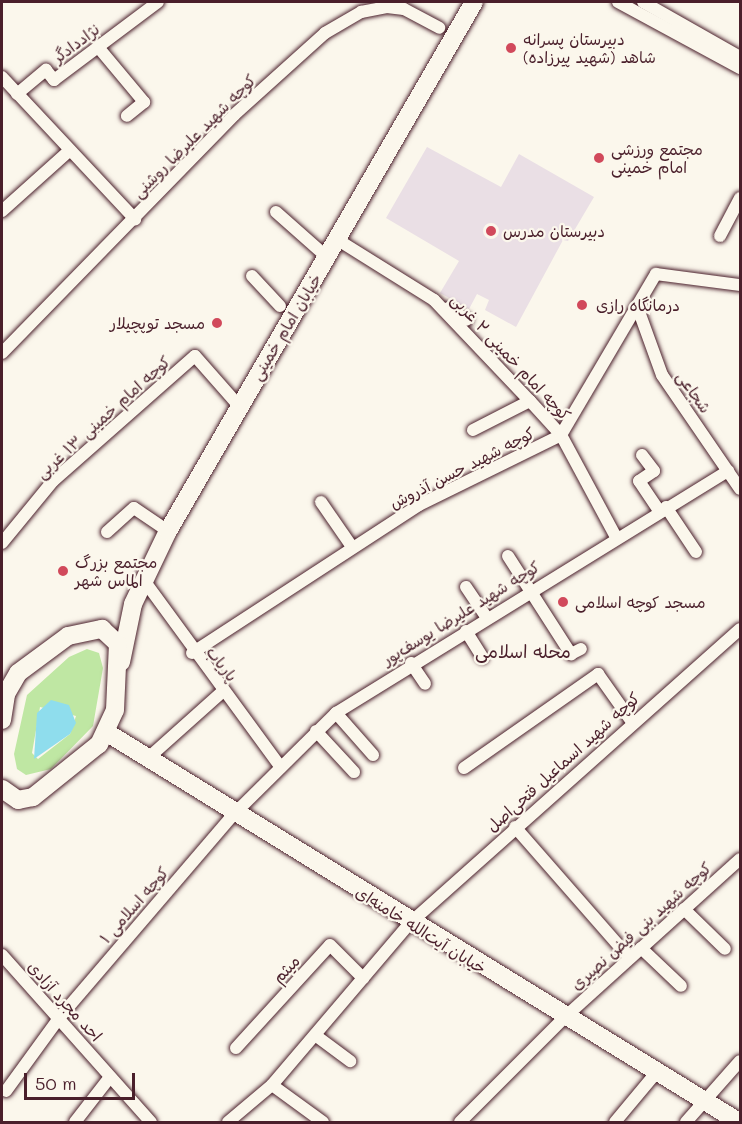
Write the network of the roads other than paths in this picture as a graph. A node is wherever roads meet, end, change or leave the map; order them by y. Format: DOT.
graph roads {
  1 [pos="158,2"];
  2 [pos="474,2"];
  3 [pos="618,2"];
  4 [pos="643,2"];
  5 [pos="652,14"];
  6 [pos="446,32"];
  7 [pos="98,47"];
  8 [pos="741,57"];
  9 [pos="741,68"];
  10 [pos="3,80"];
  11 [pos="17,94"];
  12 [pos="127,116"];
  13 [pos="70,150"];
  14 [pos="741,198"];
  15 [pos="2,211"];
  16 [pos="276,212"];
  17 [pos="135,219"];
  18 [pos="323,231"];
  19 [pos="720,236"];
  20 [pos="338,240"];
  21 [pos="328,258"];
  22 [pos="252,276"];
  23 [pos="741,285"];
  24 [pos="434,300"];
  25 [pos="637,306"];
  26 [pos="286,311"];
  27 [pos="467,320"];
  28 [pos="2,353"];
  29 [pos="234,400"];
  30 [pos="530,401"];
  31 [pos="473,430"];
  32 [pos="561,435"];
  33 [pos="642,455"];
  34 [pos="728,471"];
  35 [pos="740,487"];
  36 [pos="321,502"];
  37 [pos="663,509"];
  38 [pos="168,531"];
  39 [pos="107,532"];
  40 [pos="616,537"];
  41 [pos="2,543"];
  42 [pos="352,547"];
  43 [pos="696,552"];
  44 [pos="508,556"];
  45 [pos="143,579"];
  46 [pos="466,587"];
  47 [pos="528,590"];
  48 [pos="487,618"];
  49 [pos="741,628"];
  50 [pos="466,631"];
  51 [pos="581,649"];
  52 [pos="192,653"];
  53 [pos="482,657"];
  54 [pos="121,662"];
  55 [pos="411,663"];
  56 [pos="425,684"];
  57 [pos="4,692"];
  58 [pos="222,692"];
  59 [pos="336,713"];
  60 [pos="2,718"];
  61 [pos="632,722"];
  62 [pos="316,731"];
  63 [pos="106,732"];
  64 [pos="374,755"];
  65 [pos="146,760"];
  66 [pos="280,766"];
  67 [pos="464,768"];
  68 [pos="354,772"];
  69 [pos="4,800"];
  70 [pos="234,814"];
  71 [pos="515,827"];
  72 [pos="741,859"];
  73 [pos="684,909"];
  74 [pos="410,923"];
  75 [pos="641,948"];
  76 [pos="725,949"];
  77 [pos="2,955"];
  78 [pos="629,957"];
  79 [pos="363,978"];
  80 [pos="681,986"];
  81 [pos="59,1018"];
  82 [pos="564,1018"];
  83 [pos="315,1035"];
  84 [pos="236,1048"];
  85 [pos="350,1061"];
  86 [pos="741,1061"];
  87 [pos="656,1073"];
  88 [pos="110,1077"];
  89 [pos="272,1085"];
  90 [pos="6,1090"];
  91 [pos="703,1101"];
  92 [pos="231,1121"];
  93 [pos="75,1122"];
  94 [pos="150,1122"];
  95 [pos="323,1122"];
  96 [pos="460,1122"];
  97 [pos="615,1122"];
  98 [pos="686,1122"];
  99 [pos="739,1122"];
  1 -- 7 [label="street, نژاددادگر"];
  2 -- 6 [label="main road, خیابان امام خمینی"];
  3 -- 5 [label="street"];
  4 -- 5 [label="street"];
  5 -- 8 [label="street"];
  5 -- 9 [label="street"];
  6 -- 17 [label="street, کوچه شهید علیرضا روشنی"];
  6 -- 20 [label="main road, خیابان امام خمینی"];
  7 -- 11 [label="street, نژاددادگر"];
  7 -- 12 [label="street"];
  10 -- 11 [label="street"];
  11 -- 13 [label="street"];
  13 -- 15 [label="street"];
  13 -- 17 [label="street"];
  14 -- 19 [label="street"];
  16 -- 21 [label="street"];
  17 -- 28 [label="street, کوچه شهید علیرضا روشنی"];
  18 -- 20 [label="main road"];
  20 -- 21 [label="main road, خیابان امام خمینی"];
  20 -- 24 [label="street, کوچه امام خمینی ۲ غربی"];
  21 -- 26 [label="main road, خیابان امام خمینی"];
  22 -- 26 [label="street"];
  23 -- 25 [label="street, کوچه شهید حسن آذروش"];
  24 -- 27 [label="street"];
  24 -- 30 [label="street, کوچه امام خمینی ۲ غربی"];
  25 -- 32 [label="street, کوچه شهید حسن آذروش"];
  25 -- 34 [label="street, شجاعی"];
  26 -- 29 [label="main road, خیابان امام خمینی"];
  29 -- 38 [label="main road, خیابان امام خمینی"];
  29 -- 41 [label="street, کوچه امام خمینی ۱۳ غربی"];
  30 -- 31 [label="street"];
  30 -- 32 [label="street, کوچه امام خمینی ۲ غربی"];
  32 -- 40 [label="street, کوچه امام خمینی ۲ غربی"];
  32 -- 42 [label="street, کوچه شهید حسن آذروش"];
  33 -- 37 [label="street"];
  34 -- 35 [label="street, شجاعی"];
  34 -- 37 [label="street, کوچه شهید علیرضا یوسف‌پور"];
  36 -- 42 [label="street"];
  37 -- 40 [label="street, کوچه شهید علیرضا یوسف‌پور"];
  37 -- 43 [label="street"];
  38 -- 39 [label="street"];
  38 -- 45 [label="main road, خیابان امام خمینی"];
  40 -- 47 [label="street, کوچه شهید علیرضا یوسف‌پور"];
  42 -- 52 [label="street, کوچه شهید حسن آذروش"];
  44 -- 47 [label="street"];
  45 -- 52 [label="street, پاریاب"];
  45 -- 54 [label="main road, خیابان امام خمینی"];
  46 -- 48 [label="street"];
  47 -- 48 [label="street, کوچه شهید علیرضا یوسف‌پور"];
  47 -- 51 [label="street"];
  48 -- 50 [label="street, کوچه شهید علیرضا یوسف‌پور"];
  49 -- 61 [label="street, کوچه شهید اسماعیل فتحی‌اصل"];
  50 -- 53 [label="street"];
  50 -- 55 [label="street, کوچه شهید علیرضا یوسف‌پور"];
  52 -- 58 [label="street, پاریاب"];
  54 -- 57 [label="main road"];
  54 -- 63 [label="main road, خیابان امام خمینی"];
  55 -- 56 [label="street"];
  55 -- 59 [label="street, کوچه شهید علیرضا یوسف‌پور"];
  57 -- 60 [label="main road"];
  58 -- 65 [label="street"];
  58 -- 66 [label="street, پاریاب"];
  59 -- 62 [label="street, کوچه شهید علیرضا یوسف‌پور"];
  59 -- 64 [label="street"];
  61 -- 67 [label="street"];
  61 -- 71 [label="street, کوچه شهید اسماعیل فتحی‌اصل"];
  62 -- 66 [label="street, کوچه شهید علیرضا یوسف‌پور"];
  62 -- 68 [label="street"];
  63 -- 65 [label="main road, خیابان آیت‌الله خامنه‌ای"];
  63 -- 69 [label="main road"];
  65 -- 70 [label="main road, خیابان آیت‌الله خامنه‌ای"];
  66 -- 70 [label="street, کوچه شهید علیرضا یوسف‌پور"];
  70 -- 74 [label="main road, خیابان آیت‌الله خامنه‌ای"];
  70 -- 81 [label="street, کوچه اسلامی ۱"];
  71 -- 74 [label="street, کوچه شهید اسماعیل فتحی‌اصل"];
  71 -- 78 [label="street"];
  72 -- 73 [label="street, کوچه شهید بنی فیض نصیری"];
  73 -- 75 [label="street, کوچه شهید بنی فیض نصیری"];
  73 -- 76 [label="street"];
  74 -- 79 [label="street, کوچه شهید اسماعیل فتحی‌اصل"];
  74 -- 82 [label="main road, خیابان آیت‌الله خامنه‌ای"];
  75 -- 78 [label="street, کوچه شهید بنی فیض نصیری"];
  75 -- 80 [label="street"];
  77 -- 81 [label="street, احد مجرد آزادی"];
  78 -- 82 [label="street, کوچه شهید بنی فیض نصیری"];
  79 -- 83 [label="street, کوچه شهید اسماعیل فتحی‌اصل"];
  79 -- 84 [label="street, میثم"];
  81 -- 88 [label="street, احد مجرد آزادی"];
  81 -- 90 [label="street, کوچه اسلامی ۱"];
  82 -- 87 [label="main road, خیابان آیت‌الله خامنه‌ای"];
  82 -- 96 [label="street, کوچه شهید بنی فیض نصیری"];
  83 -- 85 [label="street"];
  83 -- 89 [label="street, کوچه شهید اسماعیل فتحی‌اصل"];
  86 -- 91 [label="street"];
  87 -- 91 [label="main road, خیابان آیت‌الله خامنه‌ای"];
  87 -- 97 [label="street"];
  88 -- 93 [label="street"];
  88 -- 94 [label="street, احد مجرد آزادی"];
  89 -- 92 [label="street, کوچه شهید اسماعیل فتحی‌اصل"];
  89 -- 95 [label="street"];
  91 -- 98 [label="street"];
  91 -- 99 [label="main road, خیابان آیت‌الله خامنه‌ای"];
}
